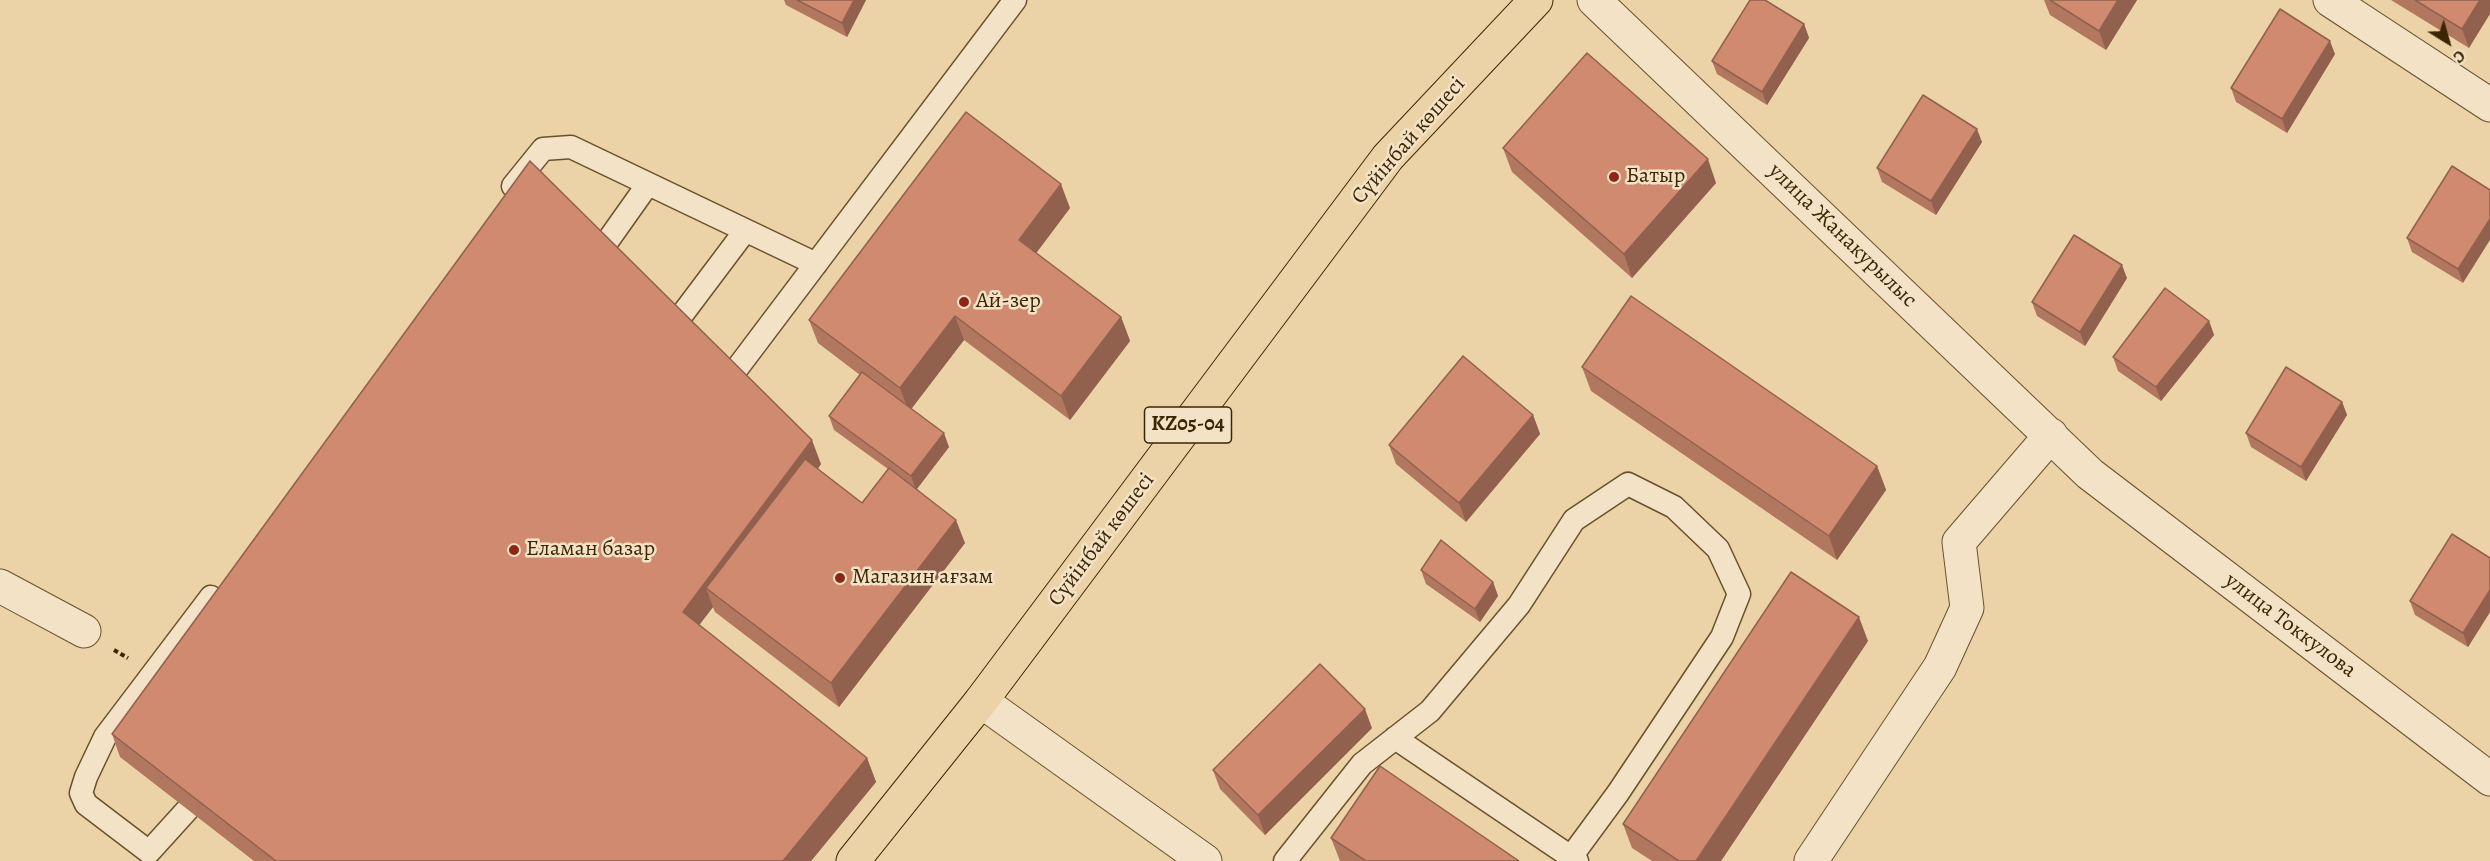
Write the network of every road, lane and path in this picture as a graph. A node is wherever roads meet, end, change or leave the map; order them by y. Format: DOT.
graph roads {
  1 [pos="1015,0"];
  2 [pos="1536,0"];
  3 [pos="1594,0"];
  4 [pos="2330,0"];
  5 [pos="2490,105"];
  6 [pos="648,183"];
  7 [pos="498,207"];
  8 [pos="745,231"];
  9 [pos="816,264"];
  10 [pos="580,280"];
  11 [pos="651,356"];
  12 [pos="709,406"];
  13 [pos="2051,435"];
  14 [pos="2090,474"];
  15 [pos="225,579"];
  16 [pos="0,586"];
  17 [pos="84,631"];
  18 [pos="155,674"];
  19 [pos="175,686"];
  20 [pos="981,701"];
  21 [pos="1395,738"];
  22 [pos="218,776"];
  23 [pos="2490,779"];
  24 [pos="153,858"];
  25 [pos="1574,859"];
  26 [pos="853,861"];
  27 [pos="1205,861"];
  28 [pos="1285,861"];
  29 [pos="1811,861"];
  1 -- 9 [label="lane"];
  2 -- 20 [label="main road, Сүйінбай көшесі / KZ05-04"];
  3 -- 13 [label="street, улица Жанакурылыс"];
  4 -- 5 [label="street"];
  6 -- 7 [label="lane"];
  6 -- 8 [label="lane"];
  6 -- 10 [label="lane"];
  8 -- 9 [label="lane"];
  8 -- 11 [label="lane"];
  9 -- 12 [label="lane"];
  13 -- 14 [label="street, улица Жанакурылыс"];
  13 -- 29 [label="street"];
  14 -- 23 [label="street, улица Токкулова"];
  15 -- 18 [label="lane"];
  16 -- 17 [label="street"];
  17 -- 18 [label="path"];
  18 -- 19 [label="lane"];
  18 -- 24 [label="lane"];
  20 -- 26 [label="main road, Сүйінбай көшесі / KZ05-04"];
  20 -- 27 [label="street"];
  21 -- 25 [label="lane"];
  21 -- 25 [label="lane"];
  21 -- 28 [label="lane"];
  22 -- 24 [label="lane"];
}
